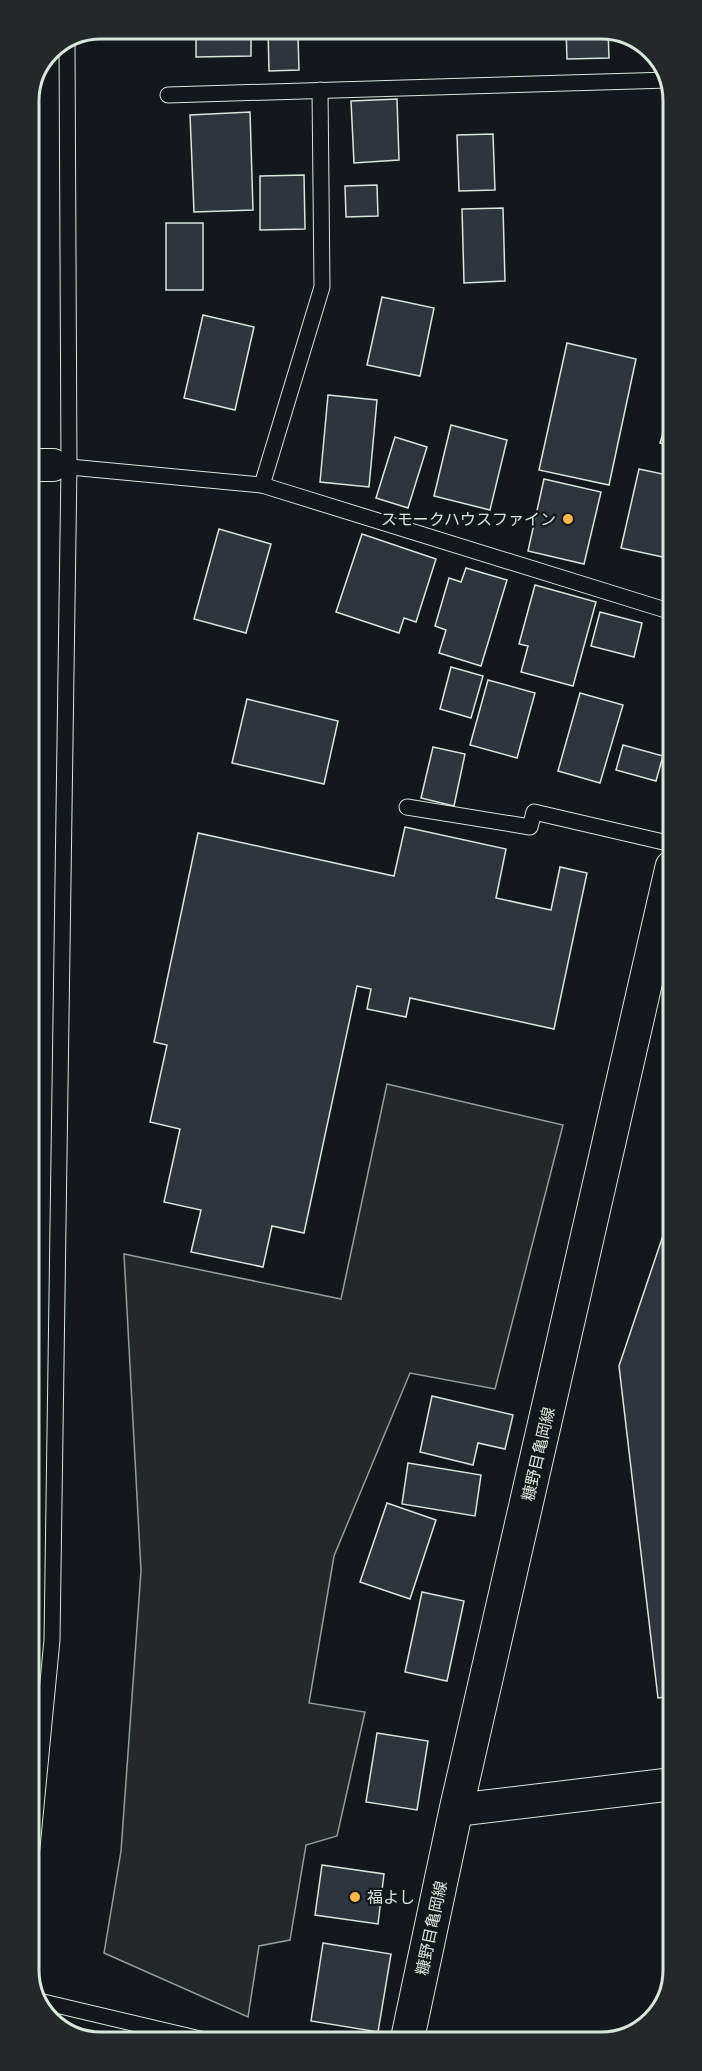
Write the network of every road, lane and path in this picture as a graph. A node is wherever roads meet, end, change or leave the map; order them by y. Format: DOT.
graph roads {
  1 [pos="67,50"];
  2 [pos="659,80"];
  3 [pos="320,90"];
  4 [pos="168,95"];
  5 [pos="51,465"];
  6 [pos="262,485"];
  7 [pos="663,609"];
  8 [pos="407,807"];
  9 [pos="663,842"];
  10 [pos="663,906"];
  11 [pos="39,1775"];
  12 [pos="663,1785"];
  13 [pos="456,1810"];
  14 [pos="50,2004"];
  15 [pos="171,2032"];
  16 [pos="409,2032"];
  1 -- 5 [label="lane"];
  2 -- 3 [label="lane"];
  3 -- 4 [label="lane"];
  3 -- 6 [label="lane"];
  5 -- 6 [label="lane"];
  5 -- 11 [label="lane"];
  6 -- 7 [label="lane"];
  8 -- 9 [label="lane"];
  10 -- 13 [label="main road, 糠野目亀岡線"];
  12 -- 13 [label="street"];
  13 -- 16 [label="main road, 糠野目亀岡線"];
  14 -- 15 [label="lane"];
}
